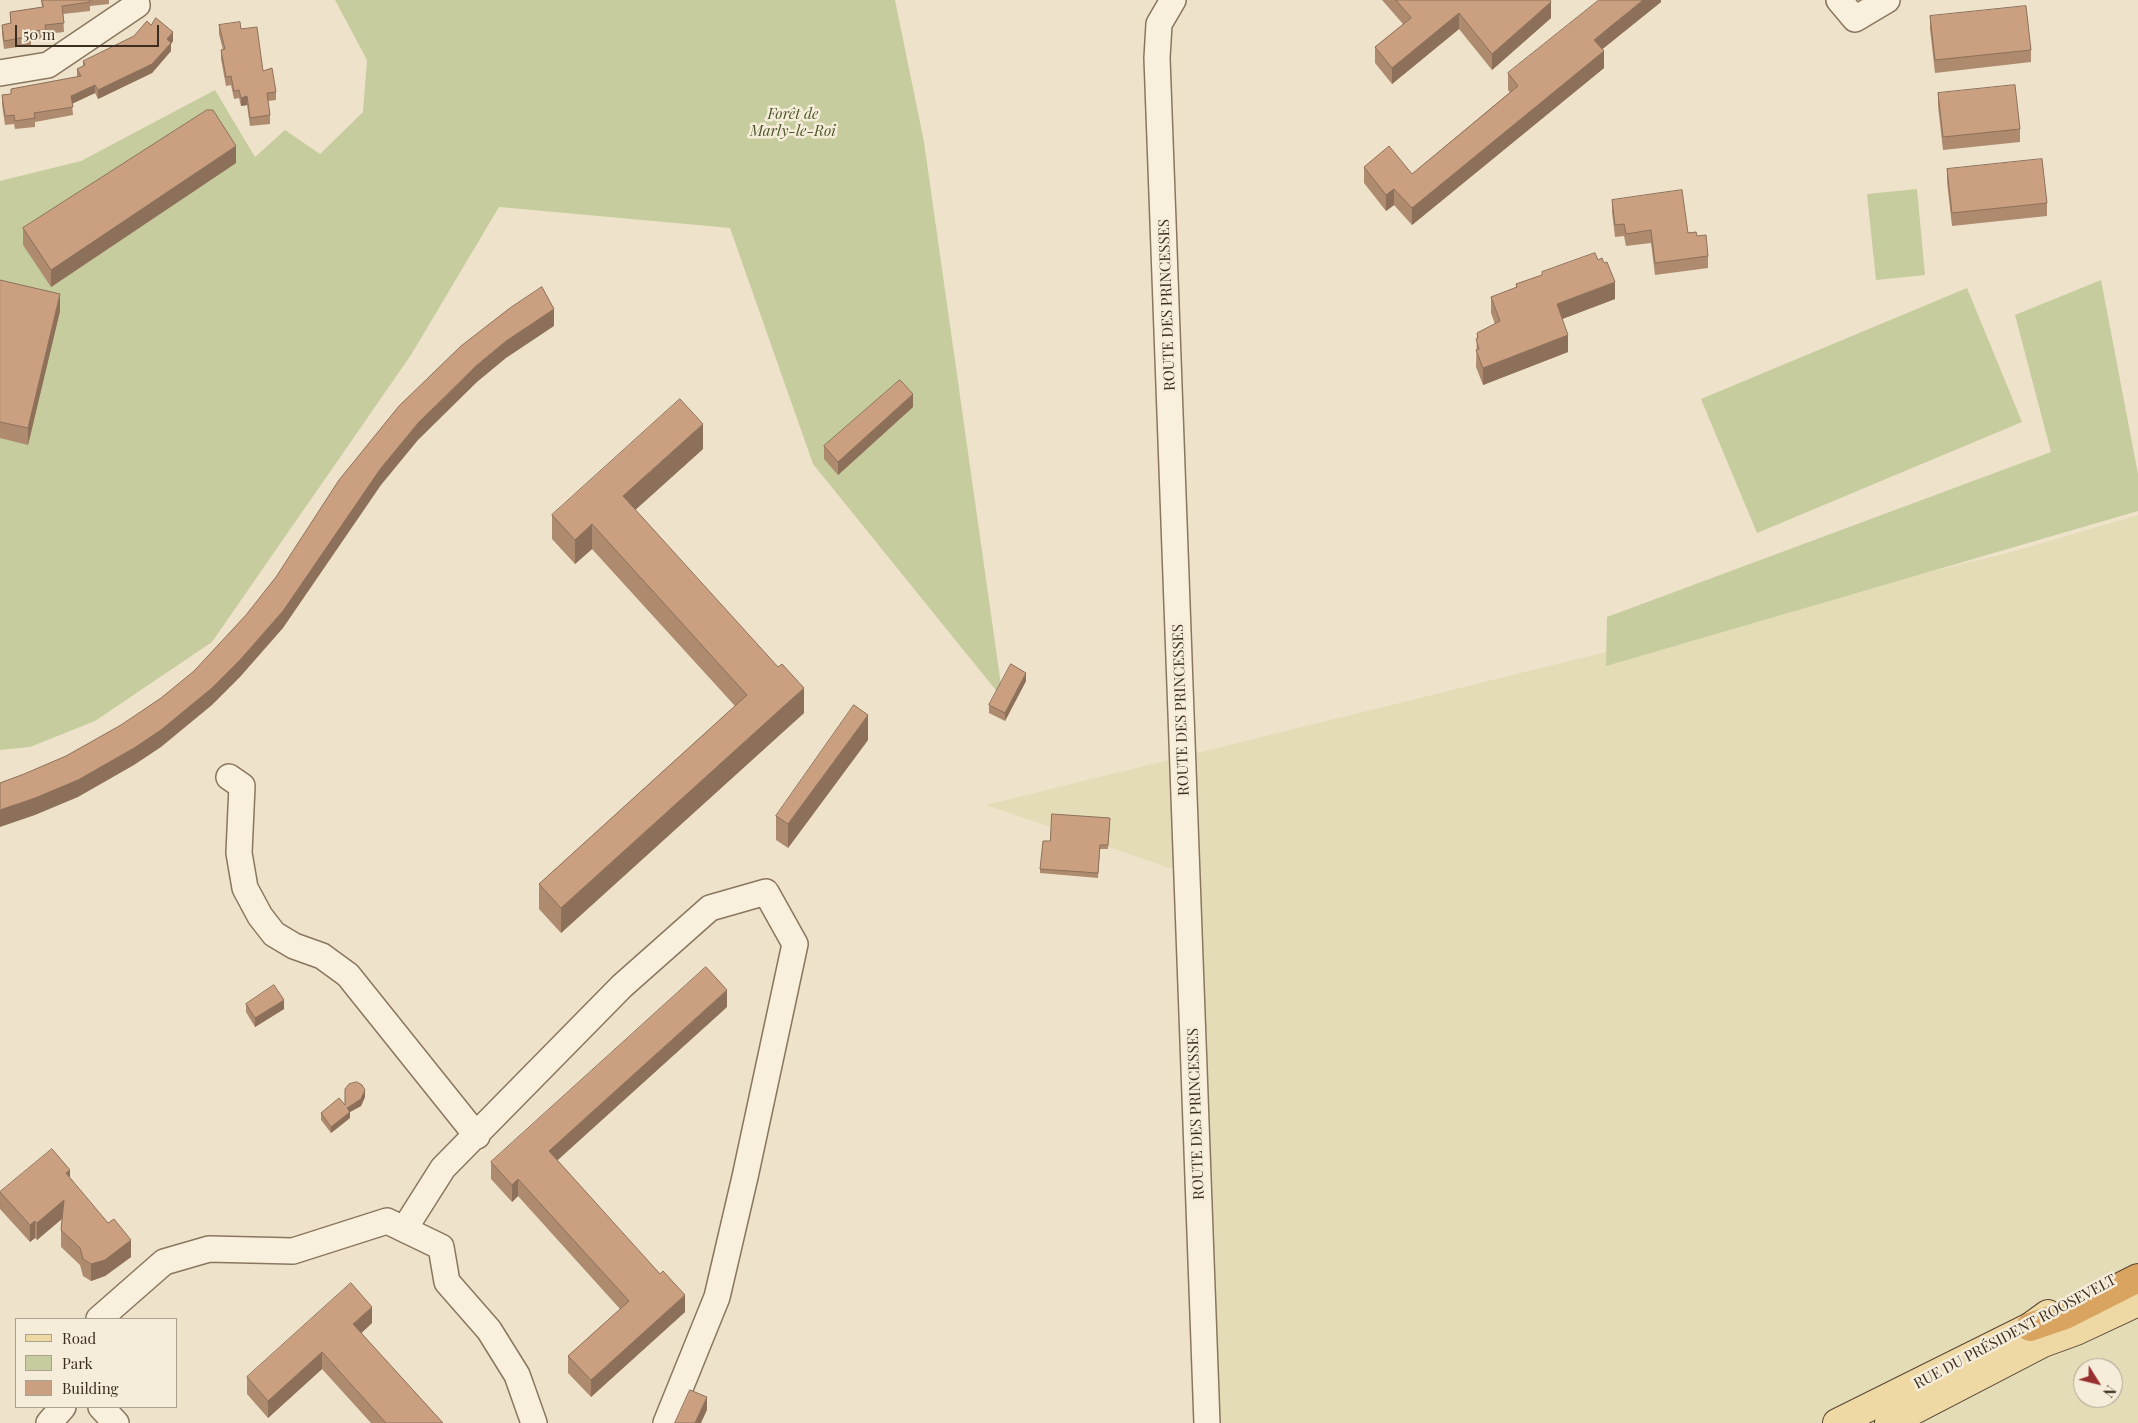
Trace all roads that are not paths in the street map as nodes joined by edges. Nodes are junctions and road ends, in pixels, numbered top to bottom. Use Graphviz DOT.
graph roads {
  1 [pos="136,0"];
  2 [pos="1173,0"];
  3 [pos="1839,0"];
  4 [pos="1887,0"];
  5 [pos="0,72"];
  6 [pos="229,777"];
  7 [pos="477,1136"];
  8 [pos="405,1228"];
  9 [pos="2138,1266"];
  10 [pos="2138,1278"];
  11 [pos="2138,1289"];
  12 [pos="2138,1302"];
  13 [pos="100,1318"];
  14 [pos="2036,1335"];
  15 [pos="62,1408"];
  16 [pos="76,1408"];
  17 [pos="102,1408"];
  18 [pos="49,1423"];
  19 [pos="67,1423"];
  20 [pos="116,1423"];
  21 [pos="534,1423"];
  22 [pos="666,1423"];
  23 [pos="1207,1423"];
  24 [pos="1837,1423"];
  25 [pos="1888,1423"];
  1 -- 5 [label="street"];
  2 -- 23 [label="street, ROUTE DES PRINCESSES"];
  3 -- 4 [label="street"];
  6 -- 7 [label="street"];
  7 -- 8 [label="street"];
  7 -- 22 [label="street"];
  8 -- 13 [label="street"];
  8 -- 21 [label="street"];
  9 -- 14 [label="main road, RUE DU PRÉSIDENT ROOSEVELT"];
  10 -- 14 [label="highway"];
  11 -- 14 [label="highway"];
  12 -- 14 [label="main road, RUE DU PRÉSIDENT ROOSEVELT"];
  14 -- 24 [label="main road, RUE DU PRÉSIDENT ROOSEVELT"];
  14 -- 25 [label="main road, RUE DU PRÉSIDENT ROOSEVELT"];
  15 -- 18 [label="street"];
  16 -- 19 [label="street"];
  17 -- 20 [label="street"];
}
